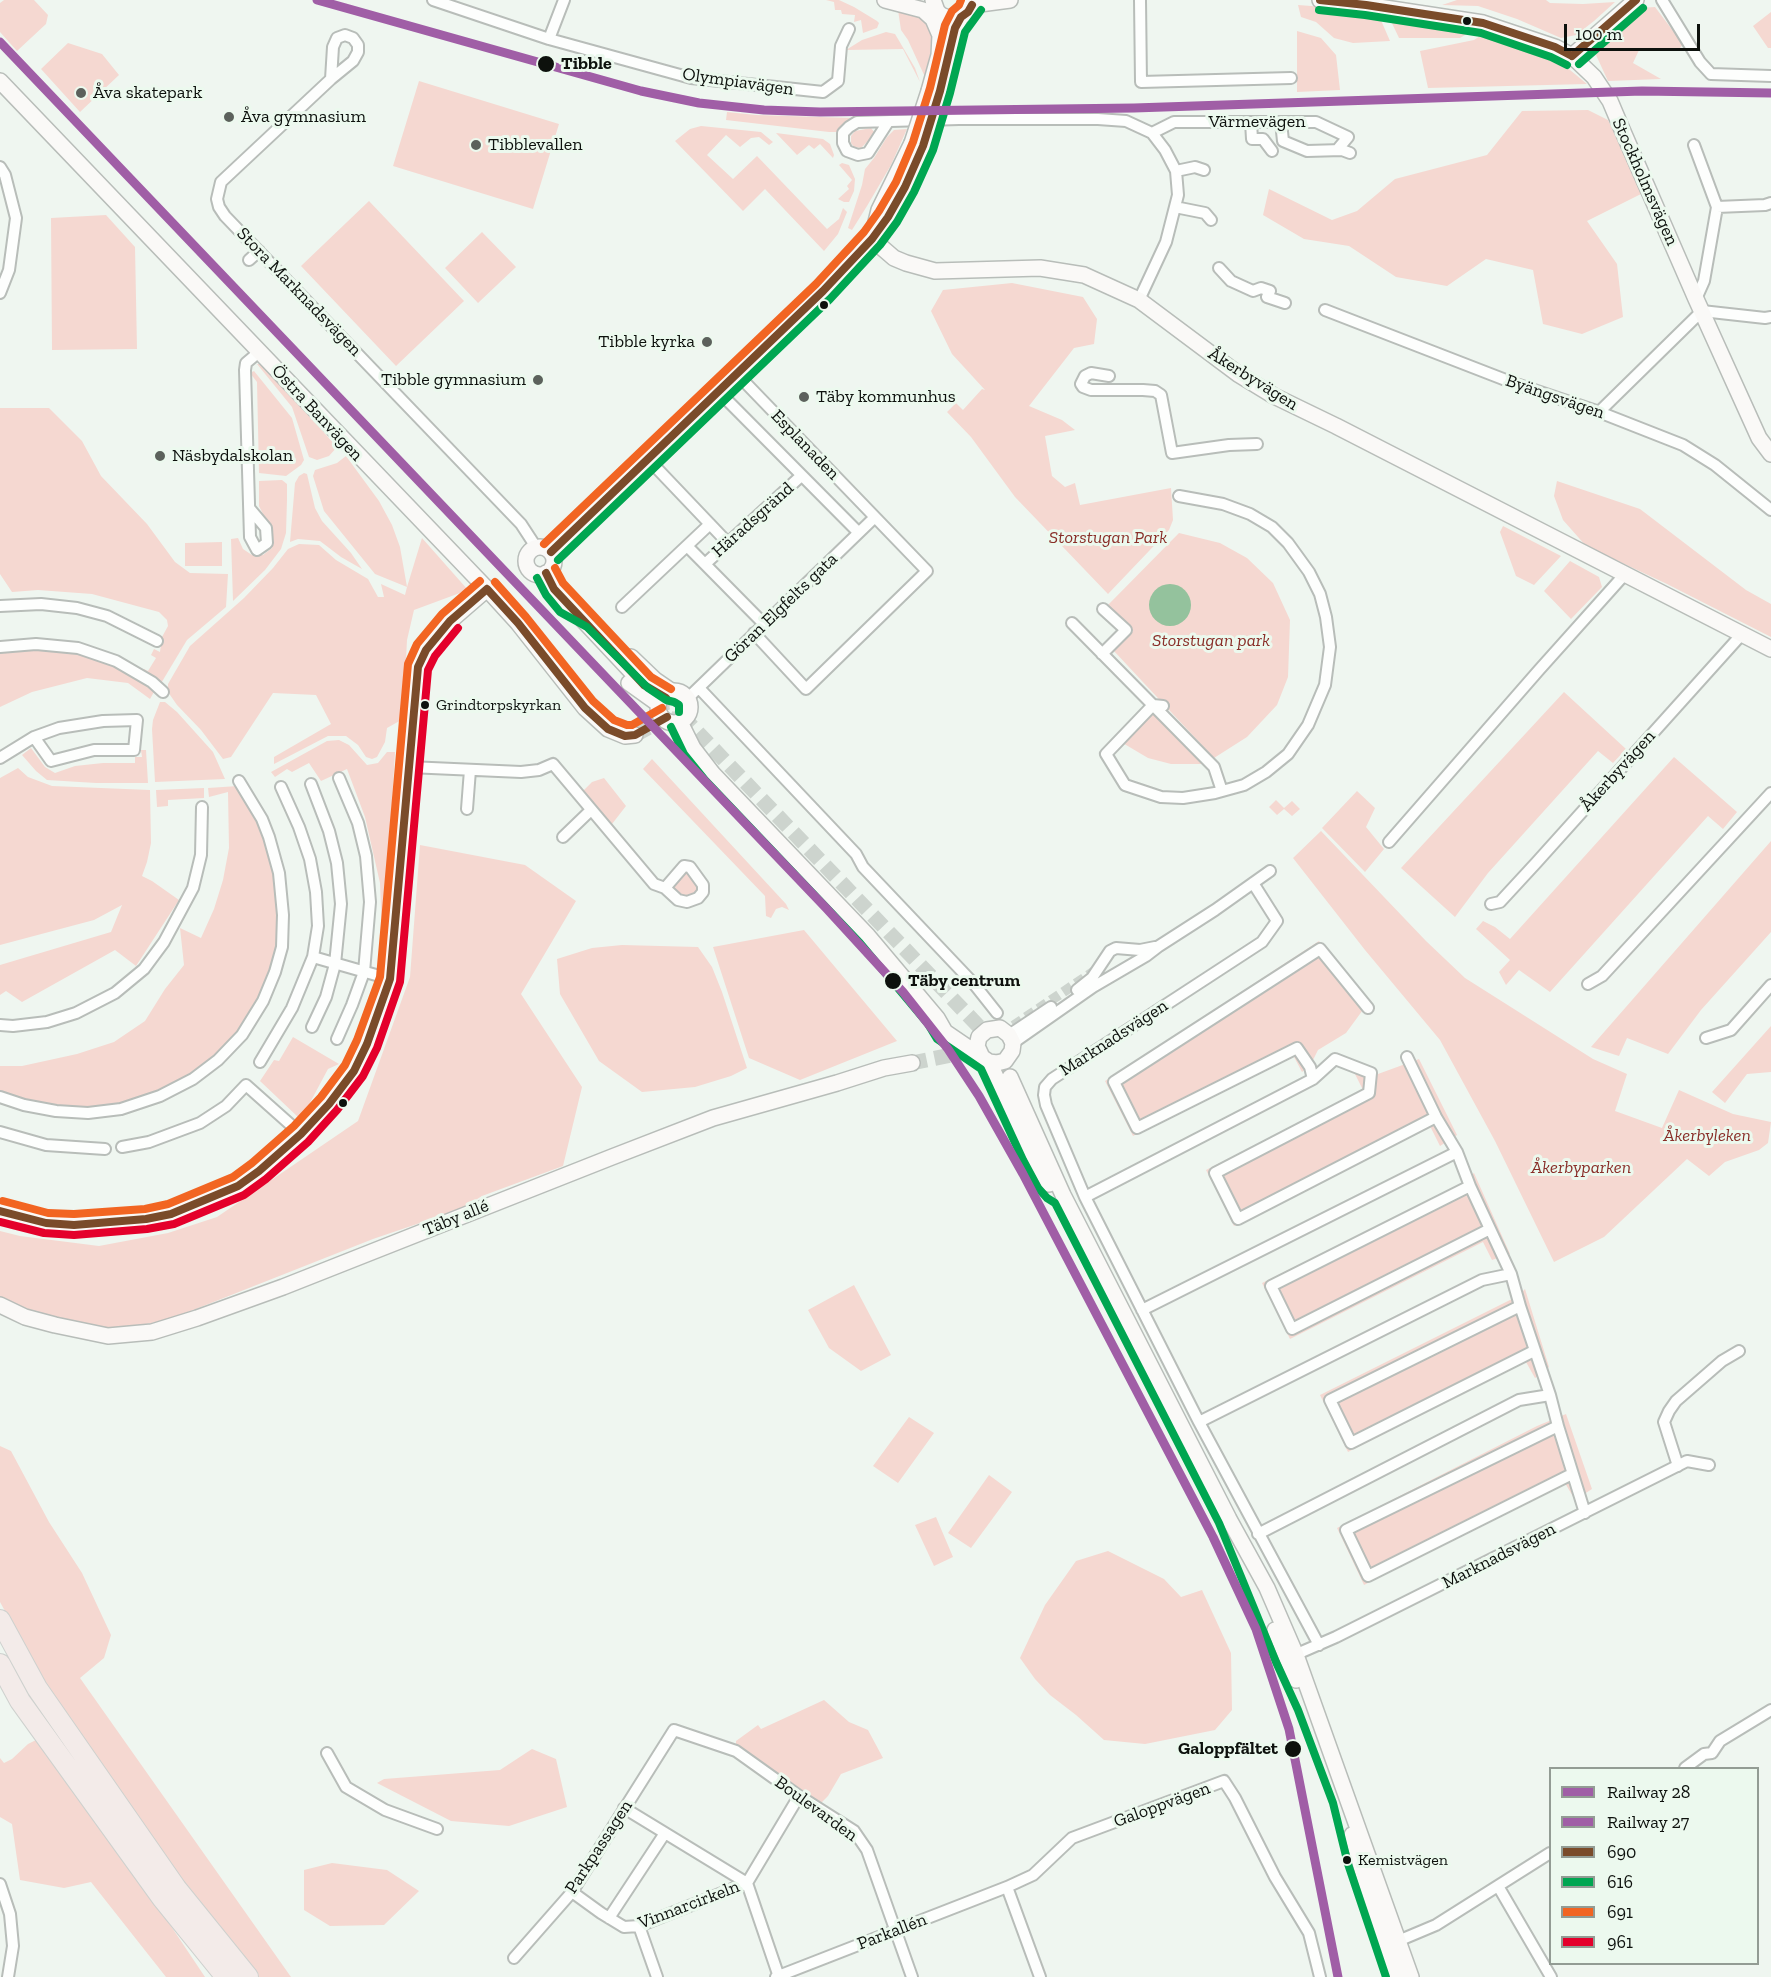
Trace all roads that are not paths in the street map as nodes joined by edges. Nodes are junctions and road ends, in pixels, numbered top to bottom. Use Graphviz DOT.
graph roads {
  1 [pos="433,0"];
  2 [pos="564,0"];
  3 [pos="885,0"];
  4 [pos="915,0"];
  5 [pos="1010,0"];
  6 [pos="1140,0"];
  7 [pos="1320,0"];
  8 [pos="1345,1"];
  9 [pos="1631,1"];
  10 [pos="1665,1"];
  11 [pos="936,7"];
  12 [pos="968,7"];
  13 [pos="849,29"];
  14 [pos="940,35"];
  15 [pos="549,39"];
  16 [pos="1572,56"];
  17 [pos="1771,76"];
  18 [pos="1291,78"];
  19 [pos="331,79"];
  20 [pos="0,81"];
  21 [pos="935,91"];
  22 [pos="888,122"];
  23 [pos="1251,122"];
  24 [pos="1281,122"];
  25 [pos="1152,133"];
  26 [pos="1283,138"];
  27 [pos="1263,139"];
  28 [pos="1694,145"];
  29 [pos="1337,150"];
  30 [pos="1272,151"];
  31 [pos="1350,153"];
  32 [pos="0,167"];
  33 [pos="1204,170"];
  34 [pos="1176,171"];
  35 [pos="5,198"];
  36 [pos="1771,202"];
  37 [pos="1175,207"];
  38 [pos="1717,207"];
  39 [pos="1211,220"];
  40 [pos="872,239"];
  41 [pos="259,251"];
  42 [pos="5,260"];
  43 [pos="249,260"];
  44 [pos="1219,268"];
  45 [pos="0,292"];
  46 [pos="1139,300"];
  47 [pos="1285,303"];
  48 [pos="1699,305"];
  49 [pos="1325,310"];
  50 [pos="1771,316"];
  51 [pos="259,352"];
  52 [pos="736,373"];
  53 [pos="1109,376"];
  54 [pos="718,391"];
  55 [pos="1599,412"];
  56 [pos="1257,444"];
  57 [pos="1771,454"];
  58 [pos="647,458"];
  59 [pos="801,476"];
  60 [pos="1179,496"];
  61 [pos="250,509"];
  62 [pos="1771,510"];
  63 [pos="874,518"];
  64 [pos="710,524"];
  65 [pos="858,532"];
  66 [pos="727,542"];
  67 [pos="687,546"];
  68 [pos="536,547"];
  69 [pos="551,552"];
  70 [pos="705,564"];
  71 [pos="546,573"];
  72 [pos="1625,574"];
  73 [pos="487,589"];
  74 [pos="567,604"];
  75 [pos="0,606"];
  76 [pos="622,607"];
  77 [pos="1103,609"];
  78 [pos="1072,623"];
  79 [pos="764,624"];
  80 [pos="754,633"];
  81 [pos="1742,634"];
  82 [pos="157,641"];
  83 [pos="0,647"];
  84 [pos="1771,649"];
  85 [pos="1102,654"];
  86 [pos="644,685"];
  87 [pos="671,691"];
  88 [pos="164,692"];
  89 [pos="693,693"];
  90 [pos="657,703"];
  91 [pos="1158,705"];
  92 [pos="680,722"];
  93 [pos="635,735"];
  94 [pos="34,737"];
  95 [pos="0,758"];
  96 [pos="409,767"];
  97 [pos="470,770"];
  98 [pos="339,778"];
  99 [pos="239,781"];
  100 [pos="311,784"];
  101 [pos="281,787"];
  102 [pos="1222,791"];
  103 [pos="1771,793"];
  104 [pos="202,807"];
  105 [pos="466,809"];
  106 [pos="591,810"];
  107 [pos="563,837"];
  108 [pos="1389,843"];
  109 [pos="1270,871"];
  110 [pos="1253,883"];
  111 [pos="665,888"];
  112 [pos="1491,904"];
  113 [pos="1159,946"];
  114 [pos="1123,950"];
  115 [pos="313,957"];
  116 [pos="335,964"];
  117 [pos="1122,971"];
  118 [pos="364,972"];
  119 [pos="390,979"];
  120 [pos="1588,984"];
  121 [pos="1771,985"];
  122 [pos="1368,1008"];
  123 [pos="997,1013"];
  124 [pos="937,1018"];
  125 [pos="0,1025"];
  126 [pos="312,1027"];
  127 [pos="979,1037"];
  128 [pos="1706,1038"];
  129 [pos="337,1039"];
  130 [pos="1010,1045"];
  131 [pos="1407,1057"];
  132 [pos="985,1060"];
  133 [pos="260,1062"];
  134 [pos="912,1063"];
  135 [pos="1010,1077"];
  136 [pos="1313,1078"];
  137 [pos="0,1097"];
  138 [pos="1436,1117"];
  139 [pos="0,1132"];
  140 [pos="301,1134"];
  141 [pos="122,1147"];
  142 [pos="105,1149"];
  143 [pos="1458,1152"];
  144 [pos="1470,1186"];
  145 [pos="1063,1195"];
  146 [pos="1085,1197"];
  147 [pos="0,1211"];
  148 [pos="1490,1229"];
  149 [pos="1511,1274"];
  150 [pos="0,1305"];
  151 [pos="1520,1306"];
  152 [pos="1142,1310"];
  153 [pos="1534,1351"];
  154 [pos="1739,1351"];
  155 [pos="1550,1395"];
  156 [pos="1199,1422"];
  157 [pos="1558,1426"];
  158 [pos="1709,1465"];
  159 [pos="1678,1466"];
  160 [pos="1572,1474"];
  161 [pos="1585,1513"];
  162 [pos="1258,1534"];
  163 [pos="0,1620"];
  164 [pos="1319,1645"];
  165 [pos="1291,1657"];
  166 [pos="0,1664"];
  167 [pos="1771,1710"];
  168 [pos="674,1730"];
  169 [pos="327,1754"];
  170 [pos="1686,1767"];
  171 [pos="799,1796"];
  172 [pos="624,1808"];
  173 [pos="437,1829"];
  174 [pos="665,1833"];
  175 [pos="1549,1854"];
  176 [pos="747,1883"];
  177 [pos="0,1884"];
  178 [pos="1498,1886"];
  179 [pos="1007,1887"];
  180 [pos="572,1892"];
  181 [pos="609,1918"];
  182 [pos="639,1926"];
  183 [pos="895,1930"];
  184 [pos="1392,1945"];
  185 [pos="514,1958"];
  186 [pos="8,1977"];
  187 [pos="226,1977"];
  188 [pos="248,1977"];
  189 [pos="657,1977"];
  190 [pos="778,1977"];
  191 [pos="912,1977"];
  192 [pos="1040,1977"];
  193 [pos="1320,1977"];
  194 [pos="1397,1977"];
  195 [pos="1411,1977"];
  196 [pos="1551,1977"];
  1 -- 15 [label="street, Olympiavägen"];
  2 -- 15 [label="street"];
  3 -- 14 [label="street"];
  4 -- 11 [label="street"];
  5 -- 12 [label="street"];
  6 -- 18 [label="street"];
  7 -- 8 [label="street, Stockholmsvägen"];
  8 -- 16 [label="street, Stockholmsvägen"];
  9 -- 16 [label="street"];
  10 -- 17 [label="street"];
  11 -- 12 [label="street"];
  11 -- 14 [label="street"];
  12 -- 21 [label="street"];
  13 -- 15 [label="street, Olympiavägen"];
  14 -- 21 [label="street"];
  16 -- 48 [label="street, Stockholmsvägen"];
  19 -- 41 [label="street, Stora Marknadsvägen"];
  20 -- 51 [label="street, Östra Banvägen"];
  21 -- 40 [label="street, bridge"];
  22 -- 25 [label="street"];
  23 -- 24 [label="street, Värmevägen"];
  23 -- 25 [label="street, Värmevägen"];
  23 -- 27 [label="street"];
  24 -- 26 [label="street"];
  24 -- 29 [label="street, Värmevägen"];
  25 -- 34 [label="street"];
  26 -- 27 [label="street"];
  26 -- 29 [label="street"];
  27 -- 30 [label="street"];
  28 -- 38 [label="street"];
  29 -- 31 [label="street"];
  32 -- 35 [label="street"];
  33 -- 34 [label="street"];
  34 -- 37 [label="street"];
  35 -- 42 [label="street"];
  36 -- 38 [label="street"];
  37 -- 39 [label="street"];
  37 -- 46 [label="street"];
  38 -- 48 [label="street"];
  40 -- 46 [label="street, Åkerbyvägen"];
  40 -- 52 [label="street"];
  41 -- 43 [label="street"];
  41 -- 68 [label="street, Stora Marknadsvägen"];
  42 -- 45 [label="street"];
  44 -- 47 [label="street"];
  46 -- 72 [label="street, Åkerbyvägen"];
  48 -- 50 [label="street"];
  48 -- 55 [label="street"];
  48 -- 57 [label="street, Stockholmsvägen"];
  49 -- 55 [label="street, Byängsvägen"];
  51 -- 61 [label="street"];
  51 -- 73 [label="street, Östra Banvägen"];
  52 -- 54 [label="street"];
  52 -- 63 [label="street, Esplanaden"];
  53 -- 56 [label="street"];
  54 -- 58 [label="street"];
  54 -- 59 [label="street, Esplanaden"];
  55 -- 62 [label="street, Byängsvägen"];
  58 -- 64 [label="street"];
  58 -- 69 [label="street"];
  59 -- 65 [label="street, Esplanaden"];
  59 -- 66 [label="street, Häradsgränd"];
  60 -- 102 [label="street"];
  63 -- 65 [label="street, Göran Elgfelts gata"];
  63 -- 80 [label="street, Esplanaden"];
  64 -- 66 [label="street"];
  64 -- 67 [label="street, Häradsgränd"];
  65 -- 79 [label="street, Göran Elgfelts gata"];
  66 -- 70 [label="street, Häradsgränd"];
  67 -- 70 [label="street"];
  67 -- 76 [label="street, Häradsgränd"];
  68 -- 69 [label="street"];
  68 -- 71 [label="street"];
  69 -- 71 [label="street"];
  70 -- 79 [label="street"];
  71 -- 74 [label="street"];
  72 -- 81 [label="street, Åkerbyvägen"];
  72 -- 108 [label="street"];
  73 -- 93 [label="street, Östra Banvägen"];
  73 -- 96 [label="street"];
  74 -- 86 [label="street"];
  74 -- 87 [label="street"];
  74 -- 90 [label="street"];
  75 -- 82 [label="street"];
  77 -- 85 [label="street"];
  78 -- 85 [label="street"];
  79 -- 80 [label="street, Göran Elgfelts gata"];
  80 -- 89 [label="street, Göran Elgfelts gata"];
  81 -- 84 [label="street, Åkerbyvägen"];
  81 -- 112 [label="street, Åkerbyvägen"];
  83 -- 88 [label="street"];
  85 -- 91 [label="street"];
  87 -- 89 [label="street"];
  87 -- 90 [label="street"];
  89 -- 92 [label="street"];
  89 -- 123 [label="street"];
  90 -- 92 [label="street"];
  91 -- 102 [label="street"];
  91 -- 102 [label="street"];
  92 -- 124 [label="street"];
  94 -- 94 [label="street"];
  94 -- 95 [label="street"];
  96 -- 97 [label="street"];
  96 -- 119 [label="street"];
  97 -- 105 [label="street"];
  97 -- 106 [label="street"];
  98 -- 118 [label="street"];
  99 -- 137 [label="street"];
  100 -- 116 [label="street"];
  101 -- 115 [label="street"];
  103 -- 120 [label="street"];
  104 -- 125 [label="street"];
  106 -- 107 [label="street"];
  106 -- 111 [label="street"];
  109 -- 110 [label="street"];
  110 -- 113 [label="street"];
  110 -- 146 [label="street, Marknadsvägen"];
  113 -- 114 [label="street"];
  113 -- 117 [label="street"];
  114 -- 117 [label="street"];
  114 -- 130 [label="street"];
  115 -- 116 [label="street"];
  115 -- 133 [label="street"];
  116 -- 118 [label="street"];
  116 -- 126 [label="street"];
  117 -- 130 [label="street"];
  118 -- 119 [label="street"];
  118 -- 129 [label="street"];
  119 -- 140 [label="street"];
  121 -- 128 [label="street"];
  122 -- 136 [label="street"];
  124 -- 127 [label="street"];
  124 -- 132 [label="street"];
  127 -- 130 [label="street"];
  127 -- 132 [label="street"];
  130 -- 132 [label="street"];
  130 -- 145 [label="street"];
  131 -- 138 [label="street"];
  132 -- 145 [label="street"];
  134 -- 150 [label="street, Täby allé"];
  135 -- 145 [label="street"];
  136 -- 138 [label="street"];
  136 -- 146 [label="street"];
  138 -- 143 [label="street"];
  139 -- 142 [label="street"];
  140 -- 141 [label="street"];
  140 -- 147 [label="street"];
  143 -- 144 [label="street"];
  143 -- 152 [label="street"];
  144 -- 148 [label="street"];
  144 -- 148 [label="street"];
  145 -- 165 [label="street"];
  146 -- 152 [label="street, Marknadsvägen"];
  148 -- 149 [label="street"];
  149 -- 151 [label="street"];
  149 -- 156 [label="street"];
  151 -- 153 [label="street"];
  151 -- 153 [label="street"];
  152 -- 156 [label="street, Marknadsvägen"];
  153 -- 155 [label="street"];
  154 -- 159 [label="street"];
  155 -- 157 [label="street"];
  155 -- 162 [label="street"];
  156 -- 162 [label="street, Marknadsvägen"];
  157 -- 160 [label="street"];
  157 -- 160 [label="street"];
  158 -- 159 [label="street, Marknadsvägen"];
  159 -- 161 [label="street, Marknadsvägen"];
  160 -- 161 [label="street"];
  161 -- 164 [label="street, Marknadsvägen"];
  162 -- 164 [label="street, Marknadsvägen"];
  163 -- 188 [label="highway"];
  164 -- 165 [label="street, Marknadsvägen"];
  165 -- 184 [label="street"];
  166 -- 187 [label="highway"];
  167 -- 170 [label="street"];
  168 -- 171 [label="street, Boulevarden"];
  168 -- 172 [label="street, Parkpassagen"];
  169 -- 173 [label="street"];
  171 -- 176 [label="street"];
  171 -- 183 [label="street, Boulevarden"];
  172 -- 174 [label="street, Vinnarcirkeln"];
  172 -- 180 [label="street, Parkpassagen"];
  174 -- 176 [label="street, Vinnarcirkeln"];
  174 -- 181 [label="street, Vinnarcirkeln"];
  175 -- 178 [label="street"];
  176 -- 182 [label="street, Vinnarcirkeln"];
  176 -- 190 [label="street"];
  177 -- 186 [label="street"];
  178 -- 184 [label="street"];
  178 -- 196 [label="street"];
  179 -- 183 [label="street, Parkallén"];
  179 -- 192 [label="street"];
  179 -- 193 [label="street, Galoppvägen"];
  180 -- 181 [label="street, Vinnarcirkeln"];
  180 -- 185 [label="street, Parkpassagen"];
  181 -- 182 [label="street, Vinnarcirkeln"];
  182 -- 189 [label="street"];
  183 -- 190 [label="street, Parkallén"];
  183 -- 191 [label="street, Boulevarden"];
  184 -- 194 [label="street"];
  184 -- 195 [label="street"];
}
